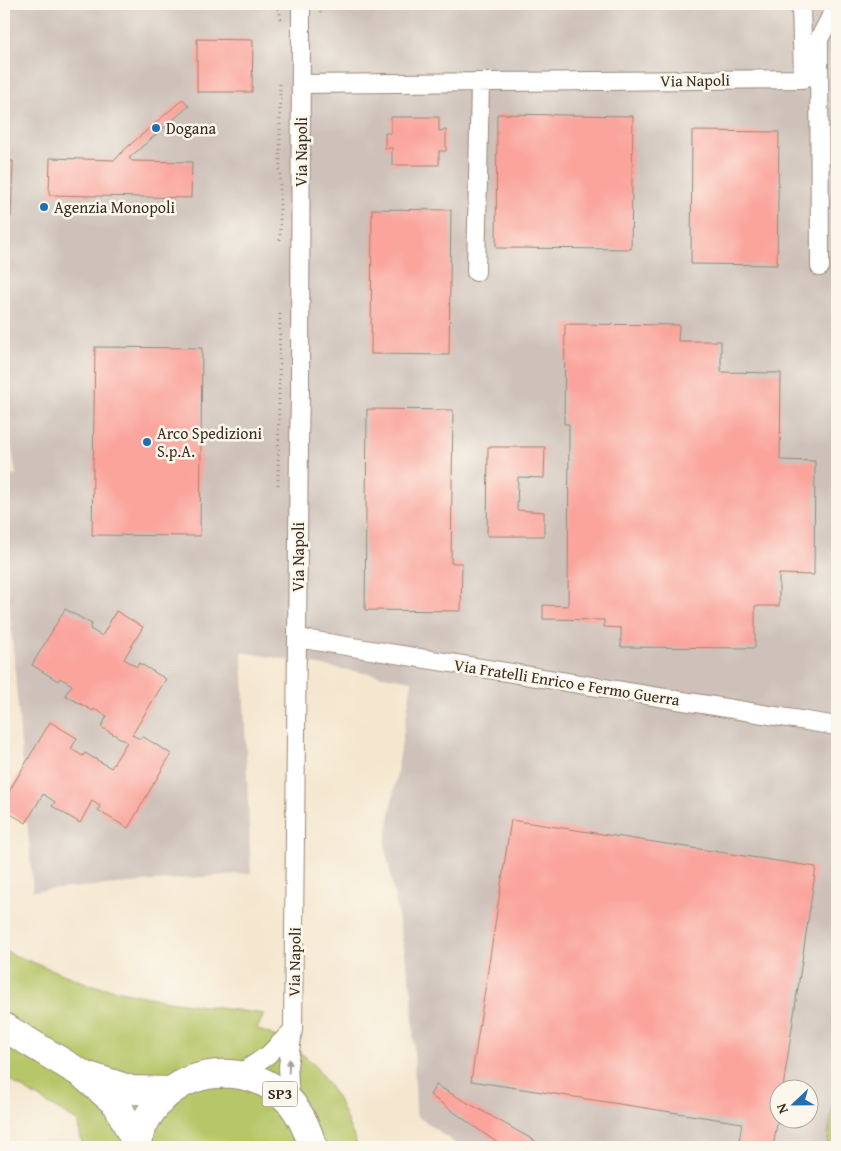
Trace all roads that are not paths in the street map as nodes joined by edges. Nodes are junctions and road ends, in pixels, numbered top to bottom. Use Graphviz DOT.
graph roads {
  1 [pos="301,4"];
  2 [pos="801,4"];
  3 [pos="837,5"];
  4 [pos="480,83"];
  5 [pos="301,84"];
  6 [pos="820,267"];
  7 [pos="476,272"];
  8 [pos="297,638"];
  9 [pos="837,726"];
  10 [pos="4,1027"];
  11 [pos="293,1030"];
  12 [pos="82,1074"];
  13 [pos="239,1074"];
  14 [pos="170,1091"];
  15 [pos="290,1102"];
  16 [pos="136,1146"];
  17 [pos="312,1147"];
  1 -- 5 [label="street, Via Napoli"];
  2 -- 4 [label="street, Via Napoli"];
  3 -- 6 [label="street"];
  4 -- 5 [label="street, Via Napoli"];
  4 -- 7 [label="street"];
  5 -- 8 [label="street, Via Napoli"];
  8 -- 9 [label="street, Via Fratelli Enrico e Fermo Guerra"];
  8 -- 11 [label="street, Via Napoli"];
  10 -- 12 [label="main road, SP3"];
  11 -- 13 [label="street"];
  15 -- 11 [label="street, Via Napoli, one-way"];
  12 -- 14 [label="main road, SP3"];
  12 -- 16 [label="main road, SP3"];
  13 -- 14 [label="main road, SP3"];
  13 -- 15 [label="main road, SP3"];
  14 -- 16 [label="main road, SP3"];
  15 -- 17 [label="main road, SP3"];
}
